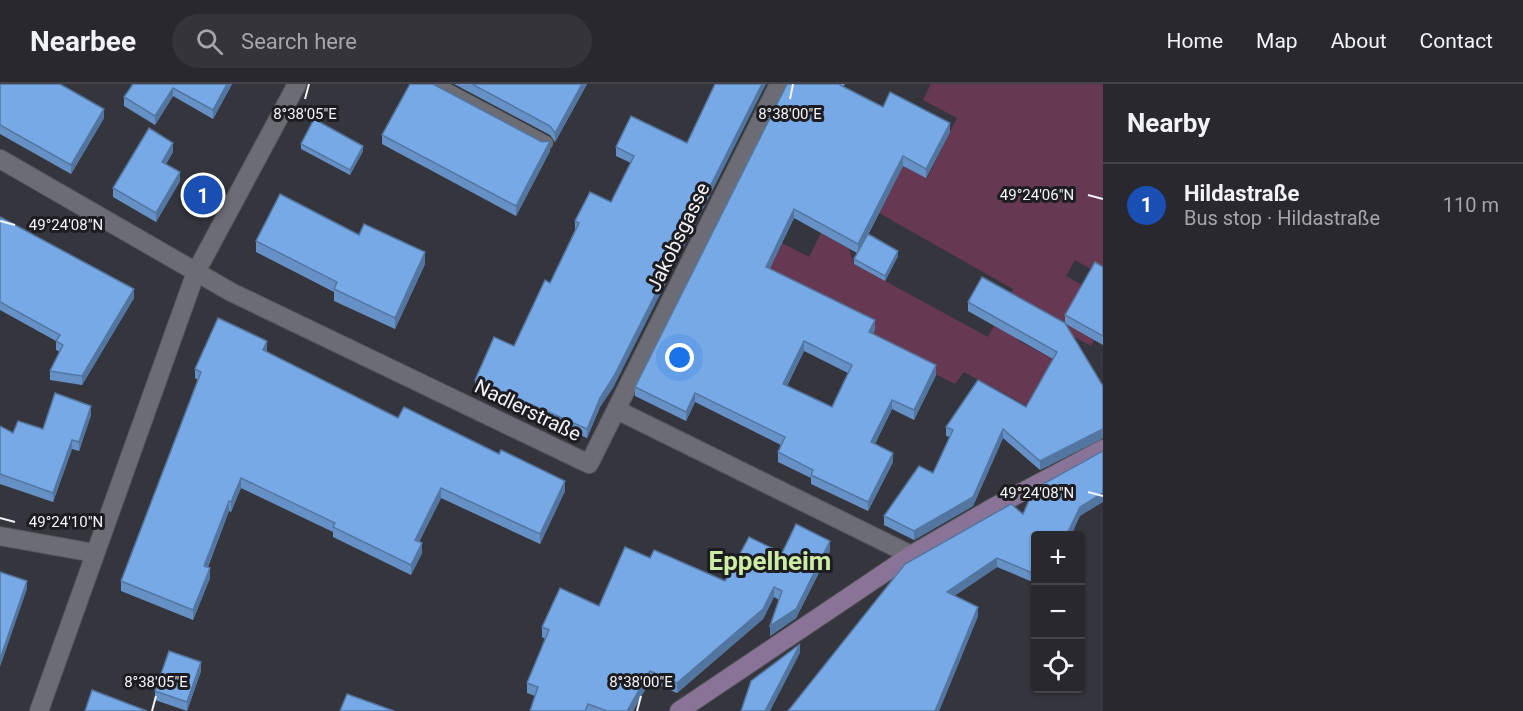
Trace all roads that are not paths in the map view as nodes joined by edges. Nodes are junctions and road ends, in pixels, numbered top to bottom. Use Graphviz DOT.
graph roads {
  1 [pos="297,84"];
  2 [pos="435,84"];
  3 [pos="779,84"];
  4 [pos="546,143"];
  5 [pos="0,159"];
  6 [pos="196,272"];
  7 [pos="616,410"];
  8 [pos="1103,449"];
  9 [pos="0,536"];
  10 [pos="94,554"];
  11 [pos="911,555"];
  12 [pos="39,711"];
  13 [pos="679,711"];
  1 -- 6 [label="street"];
  2 -- 4 [label="lane"];
  3 -- 7 [label="street, Jakobsgasse"];
  5 -- 6 [label="street, Nadlerstraße"];
  6 -- 7 [label="street, Nadlerstraße"];
  6 -- 10 [label="street"];
  7 -- 11 [label="street"];
  8 -- 11 [label="street"];
  9 -- 10 [label="street"];
  10 -- 12 [label="street"];
  11 -- 13 [label="street"];
}
